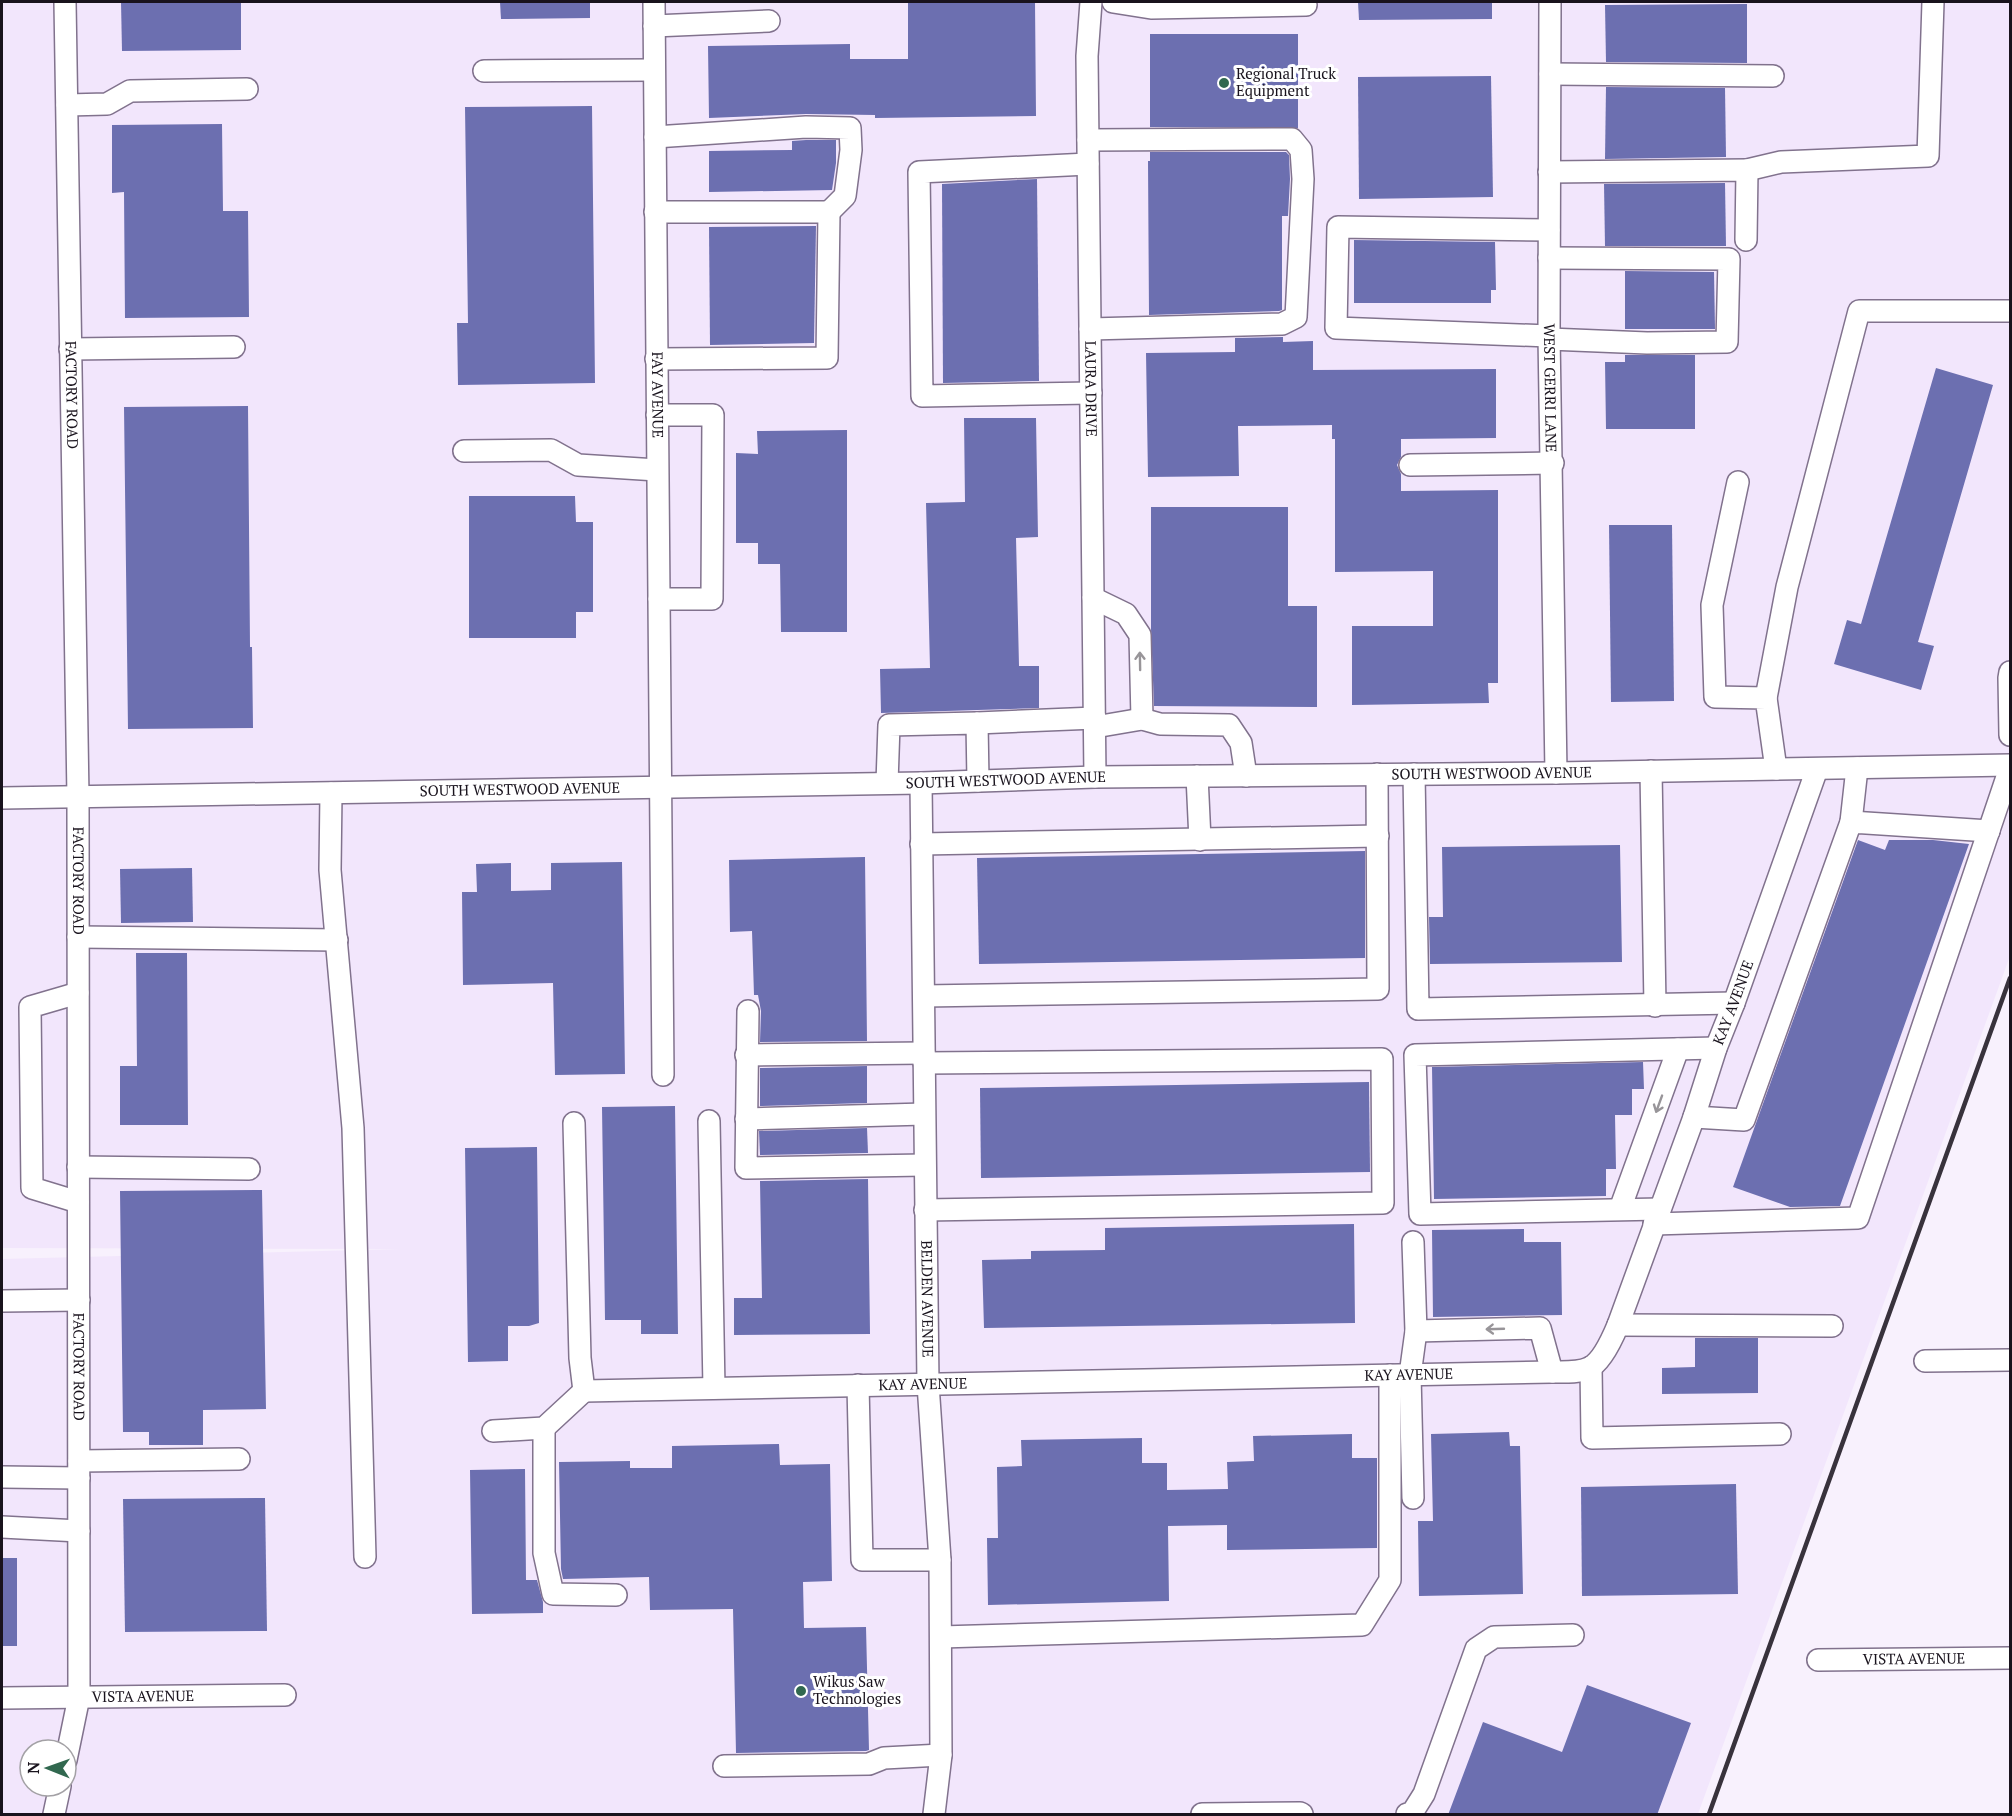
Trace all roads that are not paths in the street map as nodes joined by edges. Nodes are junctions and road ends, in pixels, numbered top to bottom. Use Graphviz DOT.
graph roads {
  1 [pos="65,2"];
  2 [pos="654,2"];
  3 [pos="1091,2"];
  4 [pos="1113,2"];
  5 [pos="1550,2"];
  6 [pos="1933,2"];
  7 [pos="1306,4"];
  8 [pos="769,21"];
  9 [pos="654,26"];
  10 [pos="484,70"];
  11 [pos="654,70"];
  12 [pos="1550,74"];
  13 [pos="1773,76"];
  14 [pos="247,89"];
  15 [pos="67,105"];
  16 [pos="655,137"];
  17 [pos="1088,140"];
  18 [pos="1088,164"];
  19 [pos="1747,170"];
  20 [pos="1550,172"];
  21 [pos="656,212"];
  22 [pos="828,212"];
  23 [pos="1550,230"];
  24 [pos="1746,240"];
  25 [pos="1549,258"];
  26 [pos="2010,311"];
  27 [pos="1090,329"];
  28 [pos="1549,338"];
  29 [pos="234,347"];
  30 [pos="70,349"];
  31 [pos="656,359"];
  32 [pos="1091,393"];
  33 [pos="657,415"];
  34 [pos="464,451"];
  35 [pos="1552,463"];
  36 [pos="1410,465"];
  37 [pos="657,470"];
  38 [pos="1738,482"];
  39 [pos="1093,598"];
  40 [pos="659,599"];
  41 [pos="2010,672"];
  42 [pos="1766,698"];
  43 [pos="1142,719"];
  44 [pos="977,723"];
  45 [pos="1095,723"];
  46 [pos="2010,735"];
  47 [pos="2010,767"];
  48 [pos="1857,768"];
  49 [pos="1776,769"];
  50 [pos="1817,769"];
  51 [pos="1652,771"];
  52 [pos="1556,773"];
  53 [pos="1377,774"];
  54 [pos="1414,774"];
  55 [pos="1197,776"];
  56 [pos="1246,776"];
  57 [pos="1095,777"];
  58 [pos="978,781"];
  59 [pos="887,783"];
  60 [pos="921,783"];
  61 [pos="661,787"];
  62 [pos="331,793"];
  63 [pos="78,797"];
  64 [pos="2,798"];
  65 [pos="1851,822"];
  66 [pos="1989,831"];
  67 [pos="1377,836"];
  68 [pos="1200,840"];
  69 [pos="921,844"];
  70 [pos="78,937"];
  71 [pos="337,940"];
  72 [pos="78,993"];
  73 [pos="924,996"];
  74 [pos="1734,1003"];
  75 [pos="1656,1006"];
  76 [pos="748,1011"];
  77 [pos="1716,1048"];
  78 [pos="1678,1049"];
  79 [pos="746,1055"];
  80 [pos="924,1058"];
  81 [pos="663,1076"];
  82 [pos="924,1114"];
  83 [pos="1694,1117"];
  84 [pos="746,1119"];
  85 [pos="709,1121"];
  86 [pos="574,1123"];
  87 [pos="924,1166"];
  88 [pos="78,1167"];
  89 [pos="249,1169"];
  90 [pos="78,1202"];
  91 [pos="1620,1209"];
  92 [pos="926,1210"];
  93 [pos="1657,1216"];
  94 [pos="1413,1242"];
  95 [pos="78,1300"];
  96 [pos="2,1301"];
  97 [pos="1618,1325"];
  98 [pos="1832,1326"];
  99 [pos="1416,1331"];
  100 [pos="2010,1360"];
  101 [pos="1925,1361"];
  102 [pos="1590,1367"];
  103 [pos="1552,1372"];
  104 [pos="1400,1375"];
  105 [pos="928,1384"];
  106 [pos="858,1385"];
  107 [pos="714,1388"];
  108 [pos="584,1391"];
  109 [pos="544,1428"];
  110 [pos="493,1431"];
  111 [pos="1780,1434"];
  112 [pos="239,1459"];
  113 [pos="79,1470"];
  114 [pos="2,1477"];
  115 [pos="1413,1498"];
  116 [pos="2,1527"];
  117 [pos="79,1531"];
  118 [pos="365,1557"];
  119 [pos="940,1560"];
  120 [pos="616,1595"];
  121 [pos="1573,1635"];
  122 [pos="941,1637"];
  123 [pos="2010,1658"];
  124 [pos="1818,1660"];
  125 [pos="285,1695"];
  126 [pos="79,1697"];
  127 [pos="2,1698"];
  128 [pos="71,1738"];
  129 [pos="941,1755"];
  130 [pos="724,1766"];
  131 [pos="58,1798"];
  132 [pos="54,1815"];
  133 [pos="934,1815"];
  134 [pos="1202,1815"];
  135 [pos="1302,1815"];
  136 [pos="1407,1815"];
  1 -- 15 [label="street, FACTORY ROAD"];
  2 -- 9 [label="street, FAY AVENUE"];
  3 -- 17 [label="street, LAURA DRIVE"];
  4 -- 7 [label="street"];
  5 -- 12 [label="street, WEST GERRI LANE"];
  6 -- 19 [label="street"];
  8 -- 9 [label="street"];
  9 -- 11 [label="street, FAY AVENUE"];
  10 -- 11 [label="street"];
  11 -- 16 [label="street, FAY AVENUE"];
  12 -- 13 [label="street"];
  12 -- 20 [label="street, WEST GERRI LANE"];
  14 -- 15 [label="street"];
  15 -- 30 [label="street, FACTORY ROAD"];
  16 -- 21 [label="street, FAY AVENUE"];
  16 -- 22 [label="street"];
  17 -- 18 [label="street, LAURA DRIVE"];
  17 -- 27 [label="street"];
  18 -- 27 [label="street, LAURA DRIVE"];
  18 -- 32 [label="street"];
  19 -- 20 [label="street"];
  19 -- 24 [label="street"];
  20 -- 23 [label="street, WEST GERRI LANE"];
  21 -- 22 [label="street"];
  21 -- 31 [label="street, FAY AVENUE"];
  22 -- 31 [label="street"];
  23 -- 25 [label="street, WEST GERRI LANE"];
  23 -- 28 [label="street"];
  25 -- 28 [label="street, WEST GERRI LANE"];
  25 -- 28 [label="street"];
  26 -- 42 [label="street"];
  27 -- 32 [label="street, LAURA DRIVE"];
  28 -- 35 [label="street, WEST GERRI LANE"];
  29 -- 30 [label="street"];
  30 -- 63 [label="street, FACTORY ROAD"];
  31 -- 33 [label="street, FAY AVENUE"];
  32 -- 39 [label="street, LAURA DRIVE"];
  33 -- 37 [label="street, FAY AVENUE"];
  33 -- 40 [label="street"];
  34 -- 37 [label="street"];
  35 -- 36 [label="street"];
  35 -- 52 [label="street, WEST GERRI LANE"];
  37 -- 40 [label="street, FAY AVENUE"];
  38 -- 42 [label="street"];
  43 -- 39 [label="street, one-way"];
  39 -- 45 [label="street, LAURA DRIVE"];
  40 -- 61 [label="street, FAY AVENUE"];
  41 -- 46 [label="street"];
  42 -- 49 [label="street"];
  43 -- 45 [label="street"];
  43 -- 56 [label="street"];
  44 -- 45 [label="street"];
  44 -- 58 [label="street"];
  44 -- 59 [label="street"];
  45 -- 57 [label="street, LAURA DRIVE"];
  47 -- 48 [label="street, SOUTH WESTWOOD AVENUE"];
  47 -- 66 [label="street"];
  48 -- 50 [label="street, SOUTH WESTWOOD AVENUE"];
  48 -- 65 [label="street"];
  49 -- 50 [label="street, SOUTH WESTWOOD AVENUE"];
  49 -- 51 [label="street, SOUTH WESTWOOD AVENUE"];
  50 -- 74 [label="street, KAY AVENUE"];
  51 -- 52 [label="street, SOUTH WESTWOOD AVENUE"];
  51 -- 75 [label="street"];
  52 -- 54 [label="street, SOUTH WESTWOOD AVENUE"];
  53 -- 54 [label="street, SOUTH WESTWOOD AVENUE"];
  53 -- 56 [label="street, SOUTH WESTWOOD AVENUE"];
  53 -- 67 [label="street"];
  54 -- 75 [label="street"];
  55 -- 56 [label="street, SOUTH WESTWOOD AVENUE"];
  55 -- 57 [label="street, SOUTH WESTWOOD AVENUE"];
  55 -- 68 [label="street"];
  57 -- 58 [label="street, SOUTH WESTWOOD AVENUE"];
  58 -- 60 [label="street, SOUTH WESTWOOD AVENUE"];
  59 -- 60 [label="street, SOUTH WESTWOOD AVENUE"];
  59 -- 61 [label="street, SOUTH WESTWOOD AVENUE"];
  60 -- 69 [label="street, BELDEN AVENUE"];
  61 -- 62 [label="street, SOUTH WESTWOOD AVENUE"];
  61 -- 81 [label="street, FAY AVENUE"];
  62 -- 63 [label="street, SOUTH WESTWOOD AVENUE"];
  62 -- 71 [label="street"];
  63 -- 64 [label="street, SOUTH WESTWOOD AVENUE"];
  63 -- 70 [label="street, FACTORY ROAD"];
  65 -- 66 [label="street"];
  65 -- 83 [label="street"];
  66 -- 93 [label="street"];
  67 -- 68 [label="street"];
  67 -- 73 [label="street"];
  68 -- 69 [label="street"];
  69 -- 73 [label="street, BELDEN AVENUE"];
  70 -- 71 [label="street"];
  70 -- 72 [label="street, FACTORY ROAD"];
  71 -- 118 [label="street"];
  72 -- 88 [label="street, FACTORY ROAD"];
  72 -- 90 [label="street"];
  73 -- 80 [label="street, BELDEN AVENUE"];
  74 -- 75 [label="street"];
  74 -- 77 [label="street, KAY AVENUE"];
  76 -- 79 [label="street"];
  77 -- 78 [label="street"];
  77 -- 83 [label="street, KAY AVENUE"];
  78 -- 91 [label="street, one-way"];
  78 -- 91 [label="street"];
  79 -- 80 [label="street"];
  79 -- 84 [label="street"];
  80 -- 82 [label="street, BELDEN AVENUE"];
  80 -- 92 [label="street"];
  82 -- 84 [label="street"];
  82 -- 87 [label="street, BELDEN AVENUE"];
  83 -- 93 [label="street, KAY AVENUE"];
  84 -- 87 [label="street"];
  85 -- 107 [label="street"];
  86 -- 108 [label="street"];
  87 -- 92 [label="street, BELDEN AVENUE"];
  88 -- 89 [label="street"];
  88 -- 90 [label="street, FACTORY ROAD"];
  90 -- 95 [label="street, FACTORY ROAD"];
  91 -- 93 [label="street"];
  92 -- 105 [label="street, BELDEN AVENUE"];
  93 -- 97 [label="street, KAY AVENUE"];
  94 -- 99 [label="street"];
  95 -- 96 [label="street"];
  95 -- 113 [label="street, FACTORY ROAD"];
  97 -- 98 [label="street"];
  97 -- 102 [label="street, KAY AVENUE"];
  103 -- 99 [label="street, one-way"];
  99 -- 104 [label="street"];
  100 -- 101 [label="street"];
  102 -- 103 [label="street, KAY AVENUE"];
  102 -- 111 [label="street"];
  103 -- 104 [label="street, KAY AVENUE"];
  104 -- 105 [label="street, KAY AVENUE"];
  104 -- 115 [label="street"];
  104 -- 122 [label="street"];
  105 -- 106 [label="street, KAY AVENUE"];
  105 -- 119 [label="street, BELDEN AVENUE"];
  106 -- 107 [label="street, KAY AVENUE"];
  106 -- 119 [label="street"];
  107 -- 108 [label="street, KAY AVENUE"];
  108 -- 109 [label="street"];
  109 -- 110 [label="street"];
  109 -- 120 [label="street"];
  112 -- 113 [label="street"];
  113 -- 114 [label="street"];
  113 -- 117 [label="street, FACTORY ROAD"];
  116 -- 117 [label="street"];
  117 -- 126 [label="street, FACTORY ROAD"];
  119 -- 122 [label="street, BELDEN AVENUE"];
  121 -- 136 [label="street"];
  122 -- 129 [label="street, BELDEN AVENUE"];
  123 -- 124 [label="street, VISTA AVENUE"];
  125 -- 126 [label="street, VISTA AVENUE"];
  126 -- 127 [label="street, VISTA AVENUE"];
  126 -- 128 [label="street, FACTORY ROAD"];
  129 -- 130 [label="street"];
  129 -- 133 [label="street, BELDEN AVENUE"];
  131 -- 132 [label="street"];
  134 -- 135 [label="street"];
}
